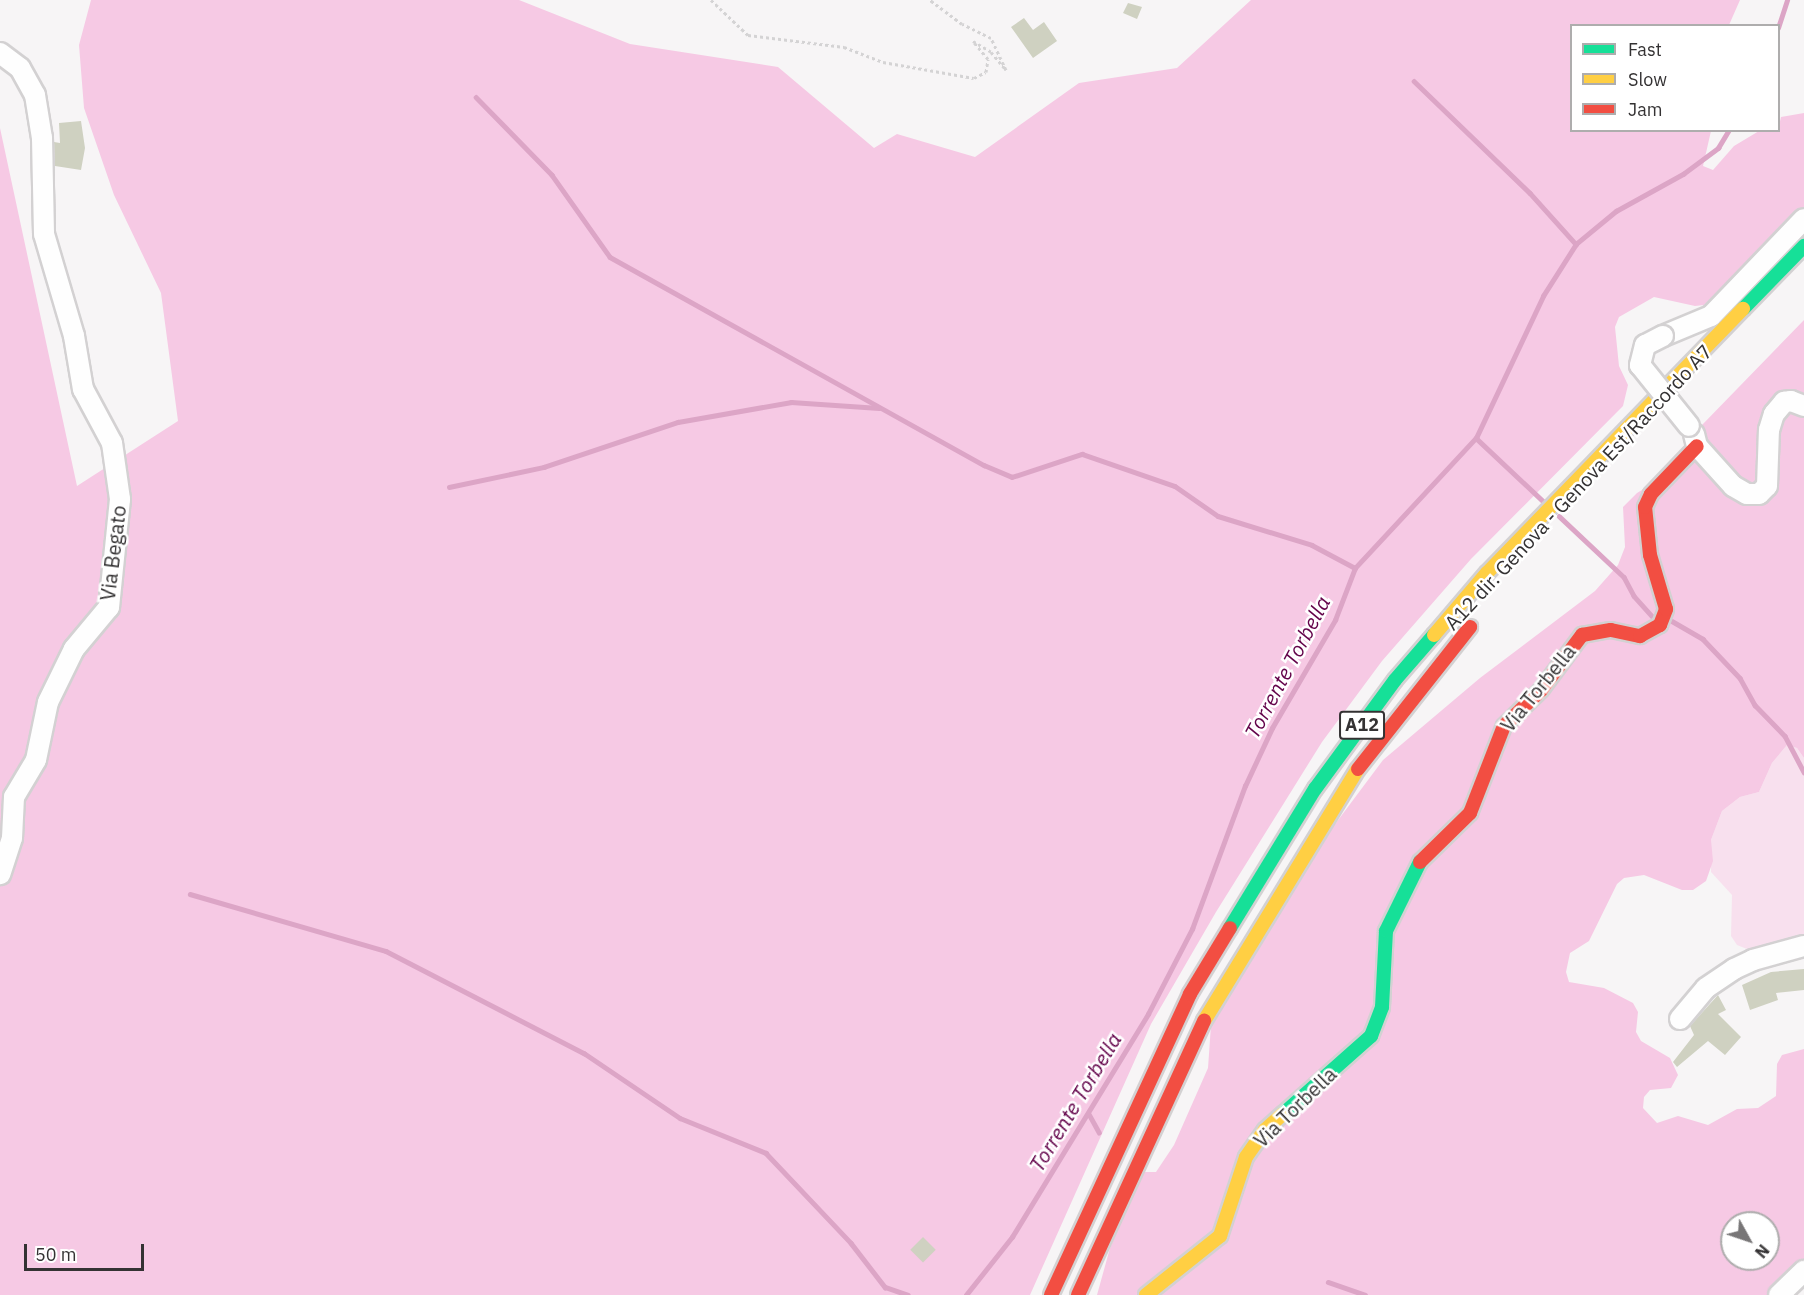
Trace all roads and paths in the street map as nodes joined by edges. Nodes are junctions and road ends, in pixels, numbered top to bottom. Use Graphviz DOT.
graph roads {
  1 [pos="711,0"];
  2 [pos="930,0"];
  3 [pos="0,53"];
  4 [pos="1804,219"];
  5 [pos="1804,246"];
  6 [pos="1688,397"];
  7 [pos="1804,406"];
  8 [pos="1663,423"];
  9 [pos="1697,446"];
  10 [pos="1476,620"];
  11 [pos="0,874"];
  12 [pos="1804,946"];
  13 [pos="1680,1019"];
  14 [pos="1804,1271"];
  15 [pos="1051,1295"];
  16 [pos="1078,1295"];
  17 [pos="1146,1295"];
  18 [pos="1779,1295"];
  1 -- 2 [label="path"];
  3 -- 11 [label="street, Via Begato"];
  4 -- 9 [label="street, bridge"];
  5 -- 15 [label="main road, A12"];
  6 -- 8 [label="main road, A12 dir. Genova - Genova Est/Raccordo A7"];
  7 -- 9 [label="street"];
  9 -- 17 [label="main road, Via Torbella"];
  10 -- 16 [label="main road, A12 dir. Genova - Genova Est/Raccordo A7 / A12"];
  12 -- 13 [label="street"];
  14 -- 18 [label="street"];
}
